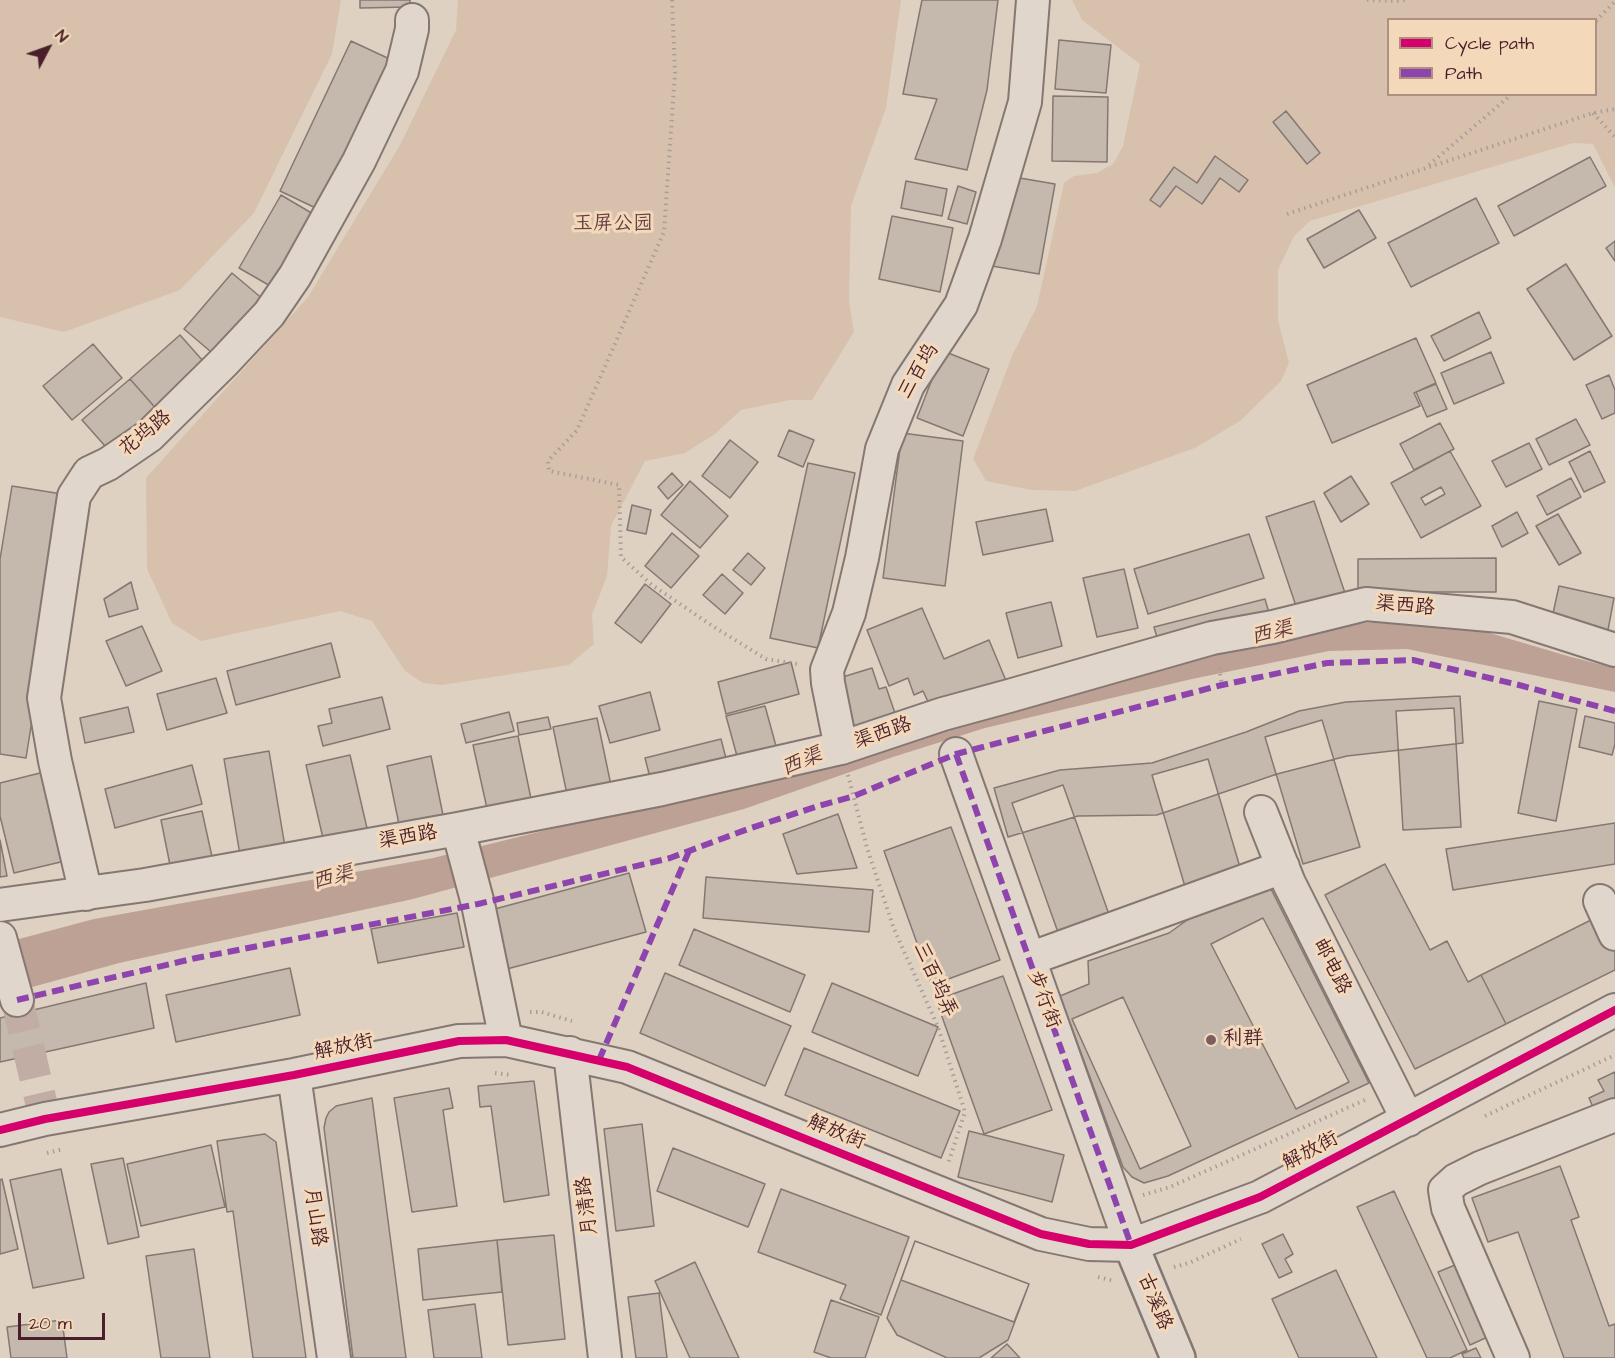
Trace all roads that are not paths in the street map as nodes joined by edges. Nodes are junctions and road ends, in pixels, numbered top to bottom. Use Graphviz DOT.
graph roads {
  1 [pos="1034,0"];
  2 [pos="412,20"];
  3 [pos="1615,650"];
  4 [pos="841,748"];
  5 [pos="956,754"];
  6 [pos="1261,812"];
  7 [pos="459,829"];
  8 [pos="1282,867"];
  9 [pos="86,894"];
  10 [pos="1600,901"];
  11 [pos="0,905"];
  12 [pos="1615,934"];
  13 [pos="0,939"];
  14 [pos="1029,959"];
  15 [pos="17,1000"];
  16 [pos="1615,1010"];
  17 [pos="507,1040"];
  18 [pos="570,1053"];
  19 [pos="294,1075"];
  20 [pos="1615,1115"];
  21 [pos="1408,1120"];
  22 [pos="0,1130"];
  23 [pos="1131,1245"];
  24 [pos="334,1358"];
  25 [pos="606,1358"];
  26 [pos="1178,1358"];
  27 [pos="1513,1358"];
  1 -- 4 [label="street, 三百坞"];
  2 -- 9 [label="street, 花坞路"];
  3 -- 4 [label="street, 渠西路"];
  4 -- 7 [label="street, 渠西路"];
  5 -- 14 [label="street, 步行街"];
  6 -- 8 [label="street, 邮电路"];
  7 -- 9 [label="street, 渠西路"];
  7 -- 17 [label="street"];
  8 -- 14 [label="street"];
  8 -- 21 [label="street, 邮电路"];
  9 -- 11 [label="street, 渠西路"];
  10 -- 12 [label="street"];
  13 -- 15 [label="street"];
  14 -- 23 [label="street, 步行街"];
  16 -- 21 [label="street, 解放街"];
  17 -- 18 [label="street, 解放街"];
  17 -- 19 [label="street, 解放街"];
  18 -- 23 [label="street, 解放街"];
  18 -- 25 [label="street, 月清路"];
  19 -- 22 [label="street, 解放街"];
  19 -- 24 [label="street, 月山路"];
  20 -- 27 [label="street"];
  21 -- 23 [label="street, 解放街"];
  23 -- 26 [label="main road, 古溪路"];
}
